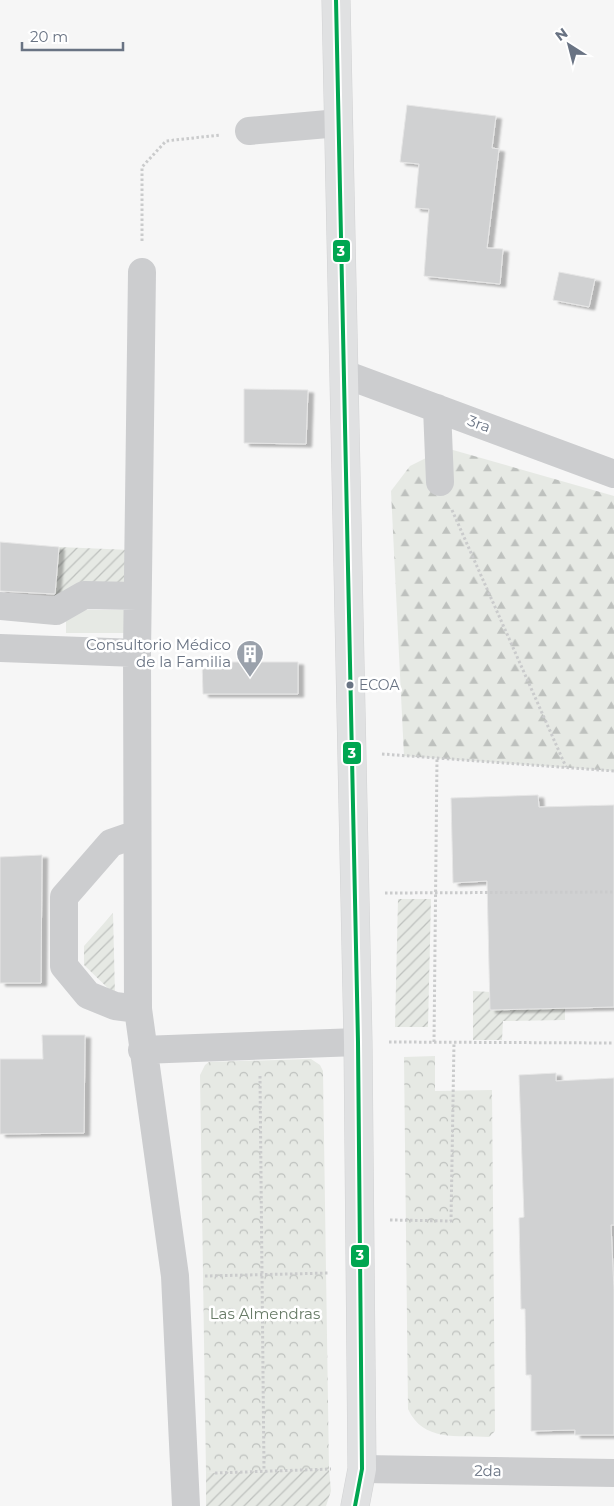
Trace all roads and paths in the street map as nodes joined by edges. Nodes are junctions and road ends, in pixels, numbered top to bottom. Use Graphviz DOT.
graph roads {
  1 [pos="336,0"];
  2 [pos="339,123"];
  3 [pos="249,131"];
  4 [pos="142,272"];
  5 [pos="344,374"];
  6 [pos="437,408"];
  7 [pos="614,474"];
  8 [pos="440,482"];
  9 [pos="137,596"];
  10 [pos="0,606"];
  11 [pos="0,648"];
  12 [pos="137,653"];
  13 [pos="352,752"];
  14 [pos="437,758"];
  15 [pos="566,768"];
  16 [pos="614,771"];
  17 [pos="137,834"];
  18 [pos="614,892"];
  19 [pos="354,893"];
  20 [pos="436,893"];
  21 [pos="138,1009"];
  22 [pos="358,1042"];
  23 [pos="434,1042"];
  24 [pos="454,1042"];
  25 [pos="614,1043"];
  26 [pos="260,1046"];
  27 [pos="142,1050"];
  28 [pos="360,1220"];
  29 [pos="360,1273"];
  30 [pos="262,1274"];
  31 [pos="175,1276"];
  32 [pos="362,1469"];
  33 [pos="264,1471"];
  34 [pos="184,1473"];
  35 [pos="614,1473"];
  36 [pos="186,1506"];
  37 [pos="355,1506"];
  1 -- 2 [label="main road"];
  2 -- 3 [label="street"];
  2 -- 5 [label="main road"];
  3 -- 4 [label="path"];
  4 -- 9 [label="street"];
  5 -- 6 [label="street, 3ra"];
  5 -- 13 [label="main road"];
  6 -- 7 [label="street, 3ra"];
  6 -- 8 [label="street"];
  8 -- 15 [label="path"];
  9 -- 10 [label="street"];
  9 -- 12 [label="street"];
  11 -- 12 [label="street"];
  12 -- 17 [label="street"];
  13 -- 14 [label="path"];
  13 -- 19 [label="main road"];
  14 -- 15 [label="path"];
  14 -- 20 [label="path"];
  15 -- 16 [label="path"];
  17 -- 21 [label="street"];
  17 -- 21 [label="street"];
  18 -- 20 [label="path"];
  19 -- 20 [label="path"];
  19 -- 22 [label="main road"];
  20 -- 23 [label="path"];
  21 -- 27 [label="street"];
  22 -- 23 [label="path"];
  22 -- 26 [label="street"];
  22 -- 28 [label="main road"];
  23 -- 24 [label="path"];
  24 -- 25 [label="path"];
  24 -- 28 [label="path"];
  26 -- 27 [label="street"];
  26 -- 30 [label="path"];
  27 -- 31 [label="street"];
  28 -- 29 [label="main road"];
  29 -- 30 [label="path"];
  29 -- 32 [label="main road"];
  30 -- 31 [label="path"];
  30 -- 33 [label="path"];
  31 -- 34 [label="street"];
  32 -- 33 [label="path"];
  32 -- 35 [label="street, 2da"];
  32 -- 37 [label="main road"];
  33 -- 34 [label="path"];
  34 -- 36 [label="street"];
}
